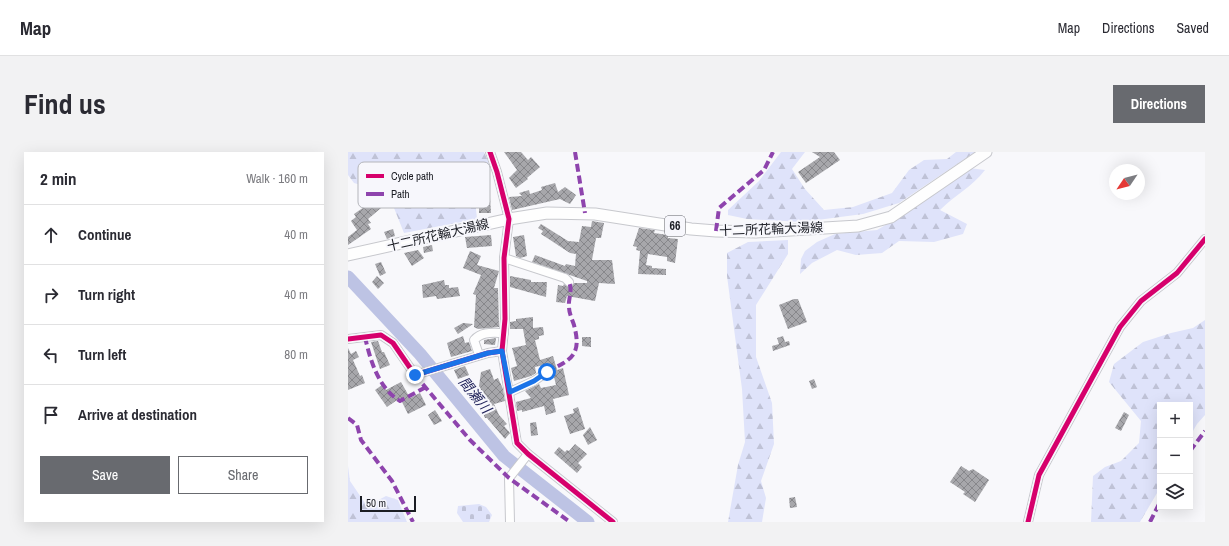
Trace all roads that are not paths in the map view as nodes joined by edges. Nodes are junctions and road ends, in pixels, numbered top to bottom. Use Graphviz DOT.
graph roads {
  1 [pos="490,152"];
  2 [pos="986,152"];
  3 [pos="509,219"];
  4 [pos="1205,239"];
  5 [pos="348,255"];
  6 [pos="504,258"];
  7 [pos="569,282"];
  8 [pos="504,333"];
  9 [pos="348,339"];
  10 [pos="502,351"];
  11 [pos="479,356"];
  12 [pos="547,372"];
  13 [pos="510,392"];
  14 [pos="526,457"];
  15 [pos="510,522"];
  16 [pos="613,522"];
  17 [pos="1028,522"];
  1 -- 3 [label="street"];
  2 -- 3 [label="main road, 十二所花輪大湯線 / 66"];
  3 -- 5 [label="main road, 十二所花輪大湯線 / 66"];
  3 -- 6 [label="street"];
  4 -- 17 [label="street"];
  6 -- 7 [label="street"];
  6 -- 8 [label="street"];
  8 -- 10 [label="street"];
  8 -- 11 [label="street"];
  9 -- 11 [label="street"];
  10 -- 11 [label="street"];
  10 -- 13 [label="street"];
  12 -- 13 [label="street"];
  13 -- 14 [label="street"];
  14 -- 15 [label="street"];
  14 -- 16 [label="street"];
}
